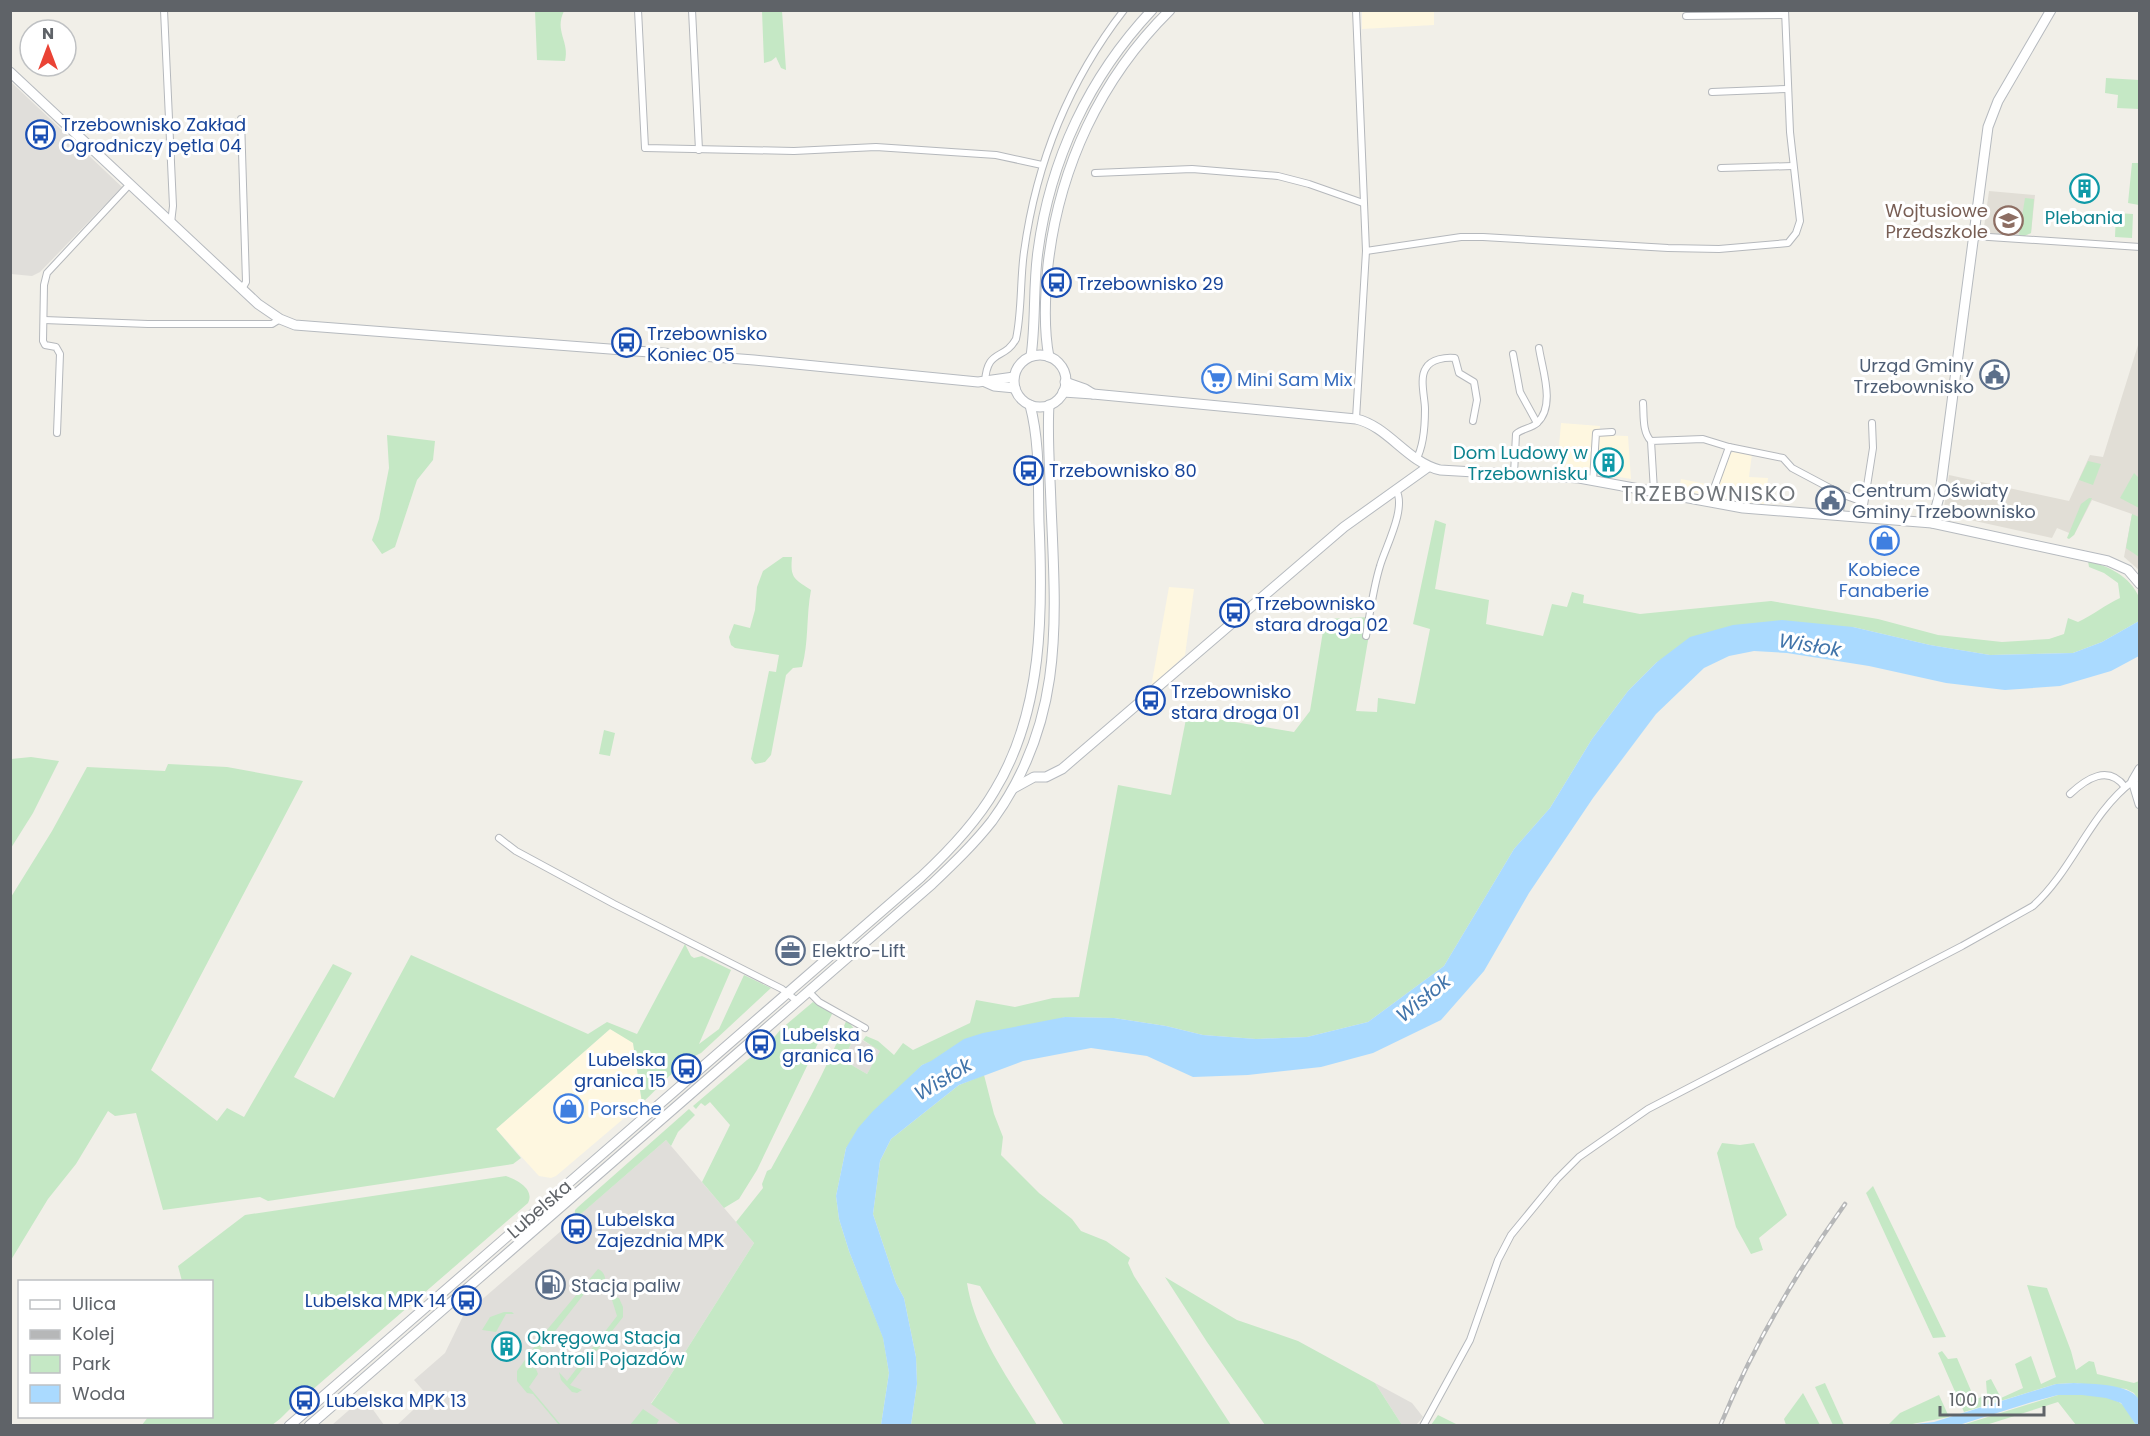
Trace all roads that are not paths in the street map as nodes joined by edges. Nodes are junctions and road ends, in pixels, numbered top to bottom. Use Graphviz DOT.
graph roads {
  1 [pos="164,10"];
  2 [pos="638,10"];
  3 [pos="692,10"];
  4 [pos="1124,10"];
  5 [pos="1152,10"];
  6 [pos="1170,10"];
  7 [pos="1356,10"];
  8 [pos="2051,10"];
  9 [pos="1785,13"];
  10 [pos="1686,16"];
  11 [pos="10,72"];
  12 [pos="1787,89"];
  13 [pos="1712,92"];
  14 [pos="241,119"];
  15 [pos="699,150"];
  16 [pos="1042,165"];
  17 [pos="1793,166"];
  18 [pos="1721,168"];
  19 [pos="1095,173"];
  20 [pos="130,184"];
  21 [pos="1363,203"];
  22 [pos="171,223"];
  23 [pos="1974,236"];
  24 [pos="2139,247"];
  25 [pos="1366,251"];
  26 [pos="242,289"];
  27 [pos="280,319"];
  28 [pos="44,320"];
  29 [pos="1539,348"];
  30 [pos="1513,354"];
  31 [pos="1031,356"];
  32 [pos="1049,357"];
  33 [pos="1014,376"];
  34 [pos="985,382"];
  35 [pos="1065,382"];
  36 [pos="1015,388"];
  37 [pos="1063,392"];
  38 [pos="1094,394"];
  39 [pos="1643,403"];
  40 [pos="1030,405"];
  41 [pos="1049,405"];
  42 [pos="1356,419"];
  43 [pos="1473,421"];
  44 [pos="1537,423"];
  45 [pos="1872,423"];
  46 [pos="1612,432"];
  47 [pos="57,433"];
  48 [pos="1651,441"];
  49 [pos="1730,447"];
  50 [pos="1416,460"];
  51 [pos="1428,466"];
  52 [pos="1514,474"];
  53 [pos="1593,480"];
  54 [pos="1396,490"];
  55 [pos="1654,491"];
  56 [pos="1841,494"];
  57 [pos="1708,502"];
  58 [pos="1863,502"];
  59 [pos="1840,516"];
  60 [pos="1862,518"];
  61 [pos="1932,523"];
  62 [pos="2139,584"];
  63 [pos="1366,636"];
  64 [pos="1035,669"];
  65 [pos="1052,672"];
  66 [pos="1026,762"];
  67 [pos="2139,769"];
  68 [pos="1034,777"];
  69 [pos="2129,784"];
  70 [pos="1013,789"];
  71 [pos="2070,794"];
  72 [pos="2139,804"];
  73 [pos="499,838"];
  74 [pos="787,992"];
  75 [pos="803,996"];
  76 [pos="865,1028"];
  77 [pos="289,1425"];
  78 [pos="309,1425"];
  79 [pos="1423,1425"];
  1 -- 22 [label="street"];
  2 -- 15 [label="street"];
  3 -- 15 [label="street"];
  4 -- 16 [label="street"];
  5 -- 31 [label="main road"];
  6 -- 32 [label="main road"];
  7 -- 21 [label="street"];
  8 -- 23 [label="main road"];
  9 -- 10 [label="street"];
  9 -- 12 [label="street"];
  11 -- 20 [label="main road"];
  12 -- 13 [label="street"];
  12 -- 17 [label="street"];
  14 -- 26 [label="street"];
  15 -- 16 [label="street"];
  16 -- 34 [label="street"];
  17 -- 18 [label="street"];
  17 -- 25 [label="street"];
  19 -- 21 [label="street"];
  20 -- 22 [label="main road"];
  20 -- 28 [label="street"];
  21 -- 25 [label="street"];
  22 -- 26 [label="main road"];
  23 -- 24 [label="street"];
  23 -- 61 [label="main road"];
  25 -- 42 [label="street"];
  26 -- 27 [label="main road"];
  27 -- 28 [label="street"];
  27 -- 34 [label="main road"];
  28 -- 47 [label="street"];
  29 -- 44 [label="street"];
  30 -- 44 [label="street"];
  31 -- 32 [label="main road"];
  31 -- 33 [label="main road"];
  32 -- 35 [label="main road"];
  33 -- 34 [label="main road"];
  33 -- 36 [label="main road"];
  34 -- 36 [label="main road"];
  35 -- 37 [label="main road"];
  35 -- 38 [label="main road"];
  36 -- 40 [label="main road"];
  37 -- 38 [label="main road"];
  37 -- 41 [label="main road"];
  38 -- 42 [label="main road"];
  39 -- 48 [label="street"];
  40 -- 41 [label="main road"];
  40 -- 64 [label="main road, Lubelska"];
  41 -- 65 [label="main road, Lubelska"];
  42 -- 50 [label="main road"];
  43 -- 50 [label="street"];
  44 -- 52 [label="street"];
  45 -- 58 [label="street"];
  46 -- 53 [label="street"];
  48 -- 49 [label="street"];
  48 -- 55 [label="street"];
  49 -- 56 [label="street"];
  49 -- 57 [label="street"];
  50 -- 51 [label="main road"];
  51 -- 52 [label="main road"];
  51 -- 54 [label="main road"];
  52 -- 53 [label="main road"];
  53 -- 55 [label="main road"];
  54 -- 63 [label="street"];
  54 -- 68 [label="main road"];
  55 -- 57 [label="main road"];
  56 -- 58 [label="street"];
  56 -- 59 [label="street"];
  57 -- 59 [label="main road"];
  58 -- 60 [label="street"];
  59 -- 60 [label="main road"];
  60 -- 61 [label="main road"];
  61 -- 62 [label="main road"];
  64 -- 65 [label="main road"];
  64 -- 74 [label="main road, Lubelska"];
  65 -- 66 [label="main road, Lubelska"];
  66 -- 68 [label="main road"];
  66 -- 70 [label="main road, Lubelska"];
  67 -- 69 [label="main road"];
  68 -- 70 [label="main road"];
  69 -- 71 [label="street"];
  69 -- 72 [label="main road"];
  69 -- 79 [label="street"];
  70 -- 75 [label="main road, Lubelska"];
  73 -- 74 [label="street"];
  74 -- 75 [label="street"];
  74 -- 77 [label="main road, Lubelska"];
  75 -- 76 [label="street"];
  75 -- 78 [label="main road, Lubelska"];
}
